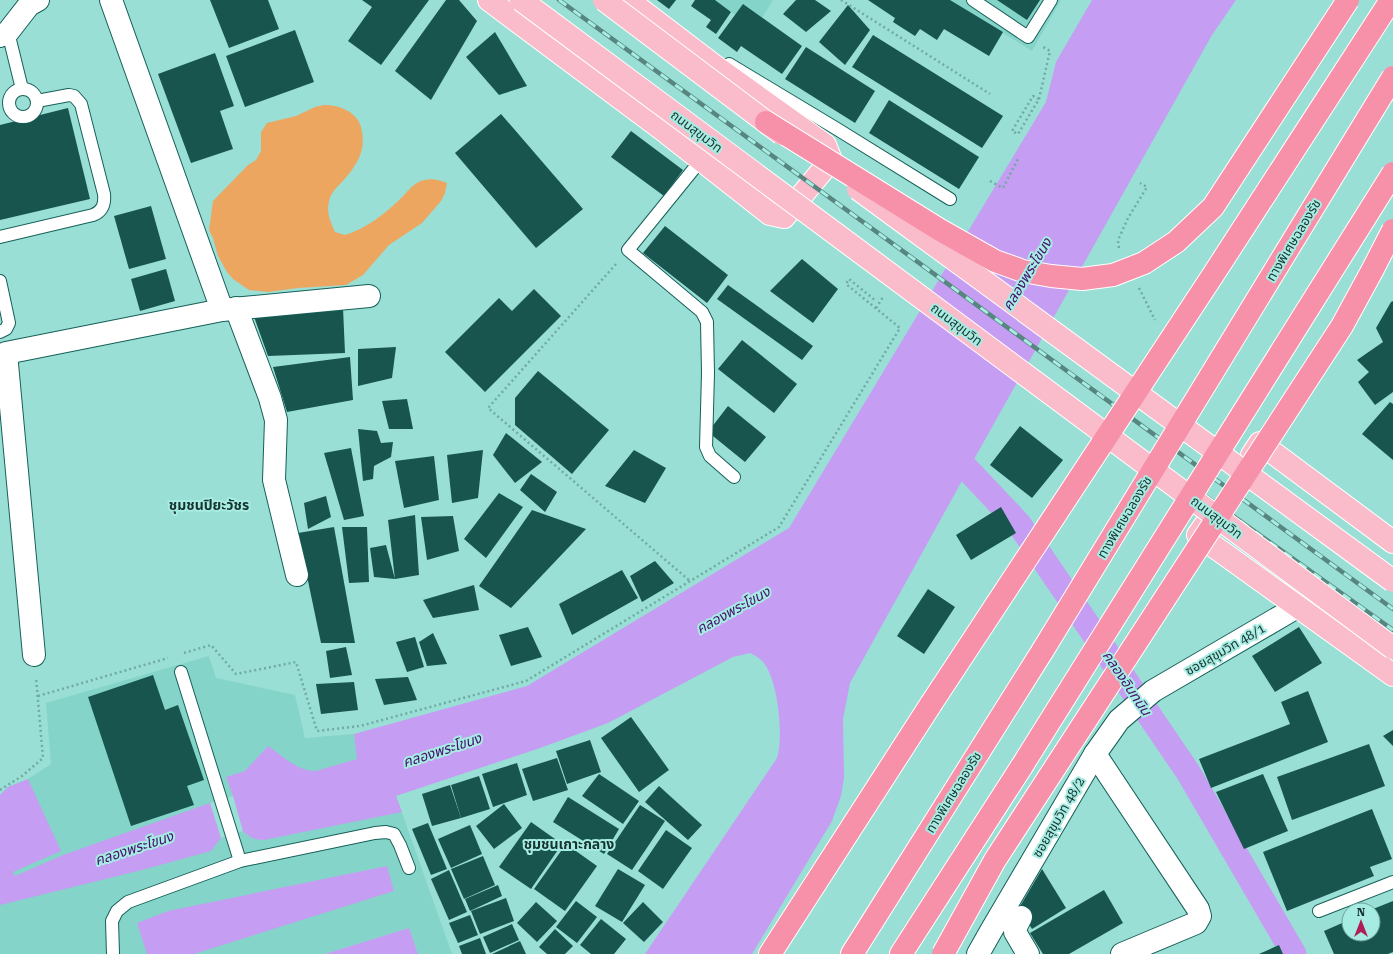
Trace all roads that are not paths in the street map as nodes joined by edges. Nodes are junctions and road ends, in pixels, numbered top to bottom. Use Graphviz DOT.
graph roads {
  1 [pos="38,0"];
  2 [pos="111,0"];
  3 [pos="489,0"];
  4 [pos="521,0"];
  5 [pos="604,0"];
  6 [pos="628,0"];
  7 [pos="973,0"];
  8 [pos="1051,0"];
  9 [pos="1348,0"];
  10 [pos="1391,0"];
  11 [pos="654,20"];
  12 [pos="4,34"];
  13 [pos="1393,77"];
  14 [pos="22,89"];
  15 [pos="37,101"];
  16 [pos="5,110"];
  17 [pos="766,122"];
  18 [pos="701,160"];
  19 [pos="1393,172"];
  20 [pos="950,199"];
  21 [pos="1393,230"];
  22 [pos="0,237"];
  23 [pos="0,281"];
  24 [pos="369,296"];
  25 [pos="229,309"];
  26 [pos="0,332"];
  27 [pos="734,477"];
  28 [pos="1393,542"];
  29 [pos="297,575"];
  30 [pos="1393,581"];
  31 [pos="1297,607"];
  32 [pos="1393,648"];
  33 [pos="34,655"];
  34 [pos="181,672"];
  35 [pos="1393,675"];
  36 [pos="1153,691"];
  37 [pos="1095,754"];
  38 [pos="240,861"];
  39 [pos="409,868"];
  40 [pos="1393,882"];
  41 [pos="1319,911"];
  42 [pos="1021,917"];
  43 [pos="113,954"];
  44 [pos="770,954"];
  45 [pos="852,954"];
  46 [pos="901,954"];
  47 [pos="943,954"];
  48 [pos="978,954"];
  49 [pos="1028,954"];
  50 [pos="1122,954"];
  1 -- 12 [label="street"];
  2 -- 25 [label="street"];
  3 -- 18 [label="main road"];
  4 -- 32 [label="main road, ถนนสุขุมวิท, bridge"];
  5 -- 17 [label="main road, bridge"];
  6 -- 11 [label="main road"];
  7 -- 8 [label="lane"];
  9 -- 17 [label="highway, bridge"];
  10 -- 44 [label="highway, bridge"];
  11 -- 18 [label="main road"];
  11 -- 20 [label="lane"];
  12 -- 14 [label="lane"];
  13 -- 45 [label="highway, ทางพิเศษฉลองรัช, bridge"];
  14 -- 15 [label="lane"];
  14 -- 16 [label="lane"];
  15 -- 16 [label="lane"];
  15 -- 22 [label="lane"];
  17 -- 30 [label="main road, bridge"];
  18 -- 27 [label="lane"];
  19 -- 46 [label="highway, bridge"];
  21 -- 47 [label="highway, bridge"];
  23 -- 26 [label="lane"];
  24 -- 25 [label="street"];
  25 -- 29 [label="street"];
  25 -- 33 [label="street"];
  28 -- 31 [label="main road"];
  31 -- 35 [label="main road"];
  31 -- 36 [label="street, ซอยสุขุมวิท 48/1"];
  34 -- 38 [label="lane"];
  36 -- 37 [label="street, ซอยสุขุมวิท 48/2"];
  37 -- 48 [label="street, ซอยสุขุมวิท 48/2"];
  37 -- 50 [label="street"];
  38 -- 39 [label="lane"];
  38 -- 43 [label="lane"];
  40 -- 41 [label="lane"];
  42 -- 49 [label="street"];
}
